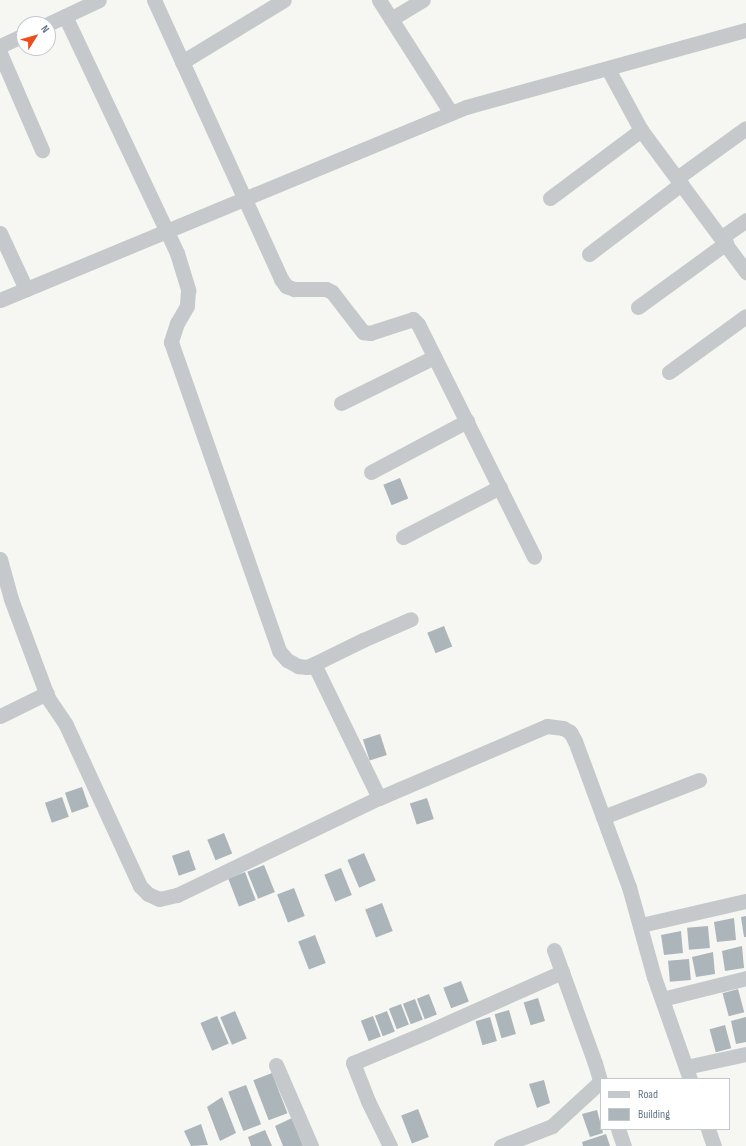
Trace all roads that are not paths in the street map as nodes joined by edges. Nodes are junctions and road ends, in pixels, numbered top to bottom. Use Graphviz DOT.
graph roads {
  1 [pos="99,0"];
  2 [pos="154,0"];
  3 [pos="284,0"];
  4 [pos="379,0"];
  5 [pos="423,0"];
  6 [pos="65,16"];
  7 [pos="390,18"];
  8 [pos="56,20"];
  9 [pos="746,30"];
  10 [pos="16,39"];
  11 [pos="0,46"];
  12 [pos="0,53"];
  13 [pos="182,62"];
  14 [pos="608,69"];
  15 [pos="451,113"];
  16 [pos="746,128"];
  17 [pos="641,130"];
  18 [pos="42,150"];
  19 [pos="679,181"];
  20 [pos="550,198"];
  21 [pos="244,199"];
  22 [pos="746,220"];
  23 [pos="168,230"];
  24 [pos="0,233"];
  25 [pos="724,240"];
  26 [pos="589,254"];
  27 [pos="746,272"];
  28 [pos="26,289"];
  29 [pos="0,300"];
  30 [pos="638,307"];
  31 [pos="746,316"];
  32 [pos="434,357"];
  33 [pos="669,372"];
  34 [pos="341,403"];
  35 [pos="467,421"];
  36 [pos="371,472"];
  37 [pos="500,487"];
  38 [pos="403,537"];
  39 [pos="534,557"];
  40 [pos="0,559"];
  41 [pos="411,619"];
  42 [pos="314,664"];
  43 [pos="47,693"];
  44 [pos="0,716"];
  45 [pos="699,780"];
  46 [pos="379,798"];
  47 [pos="603,817"];
  48 [pos="746,901"];
  49 [pos="641,925"];
  50 [pos="554,950"];
  51 [pos="562,972"];
  52 [pos="746,978"];
  53 [pos="662,999"];
  54 [pos="746,1054"];
  55 [pos="276,1065"];
  56 [pos="688,1073"];
  57 [pos="600,1080"];
  58 [pos="600,1084"];
  59 [pos="618,1130"];
  60 [pos="708,1130"];
  61 [pos="311,1146"];
  62 [pos="390,1146"];
  63 [pos="501,1146"];
  64 [pos="624,1146"];
  65 [pos="714,1146"];
  1 -- 6 [label="street"];
  2 -- 13 [label="street"];
  3 -- 13 [label="street"];
  4 -- 7 [label="street"];
  5 -- 7 [label="street"];
  6 -- 8 [label="street"];
  6 -- 23 [label="street"];
  7 -- 15 [label="street"];
  9 -- 14 [label="street"];
  10 -- 11 [label="street"];
  12 -- 18 [label="street"];
  13 -- 21 [label="street"];
  14 -- 15 [label="street"];
  14 -- 17 [label="street"];
  15 -- 21 [label="street"];
  16 -- 19 [label="street"];
  17 -- 19 [label="street"];
  17 -- 20 [label="street"];
  19 -- 25 [label="street"];
  19 -- 26 [label="street"];
  21 -- 23 [label="street"];
  21 -- 32 [label="street"];
  22 -- 25 [label="street"];
  23 -- 28 [label="street"];
  23 -- 42 [label="street"];
  24 -- 28 [label="street"];
  25 -- 27 [label="street"];
  25 -- 30 [label="street"];
  28 -- 29 [label="street"];
  31 -- 33 [label="street"];
  32 -- 34 [label="street"];
  32 -- 35 [label="street"];
  35 -- 36 [label="street"];
  35 -- 37 [label="street"];
  37 -- 38 [label="street"];
  37 -- 39 [label="street"];
  40 -- 43 [label="street"];
  41 -- 42 [label="street"];
  42 -- 46 [label="street"];
  43 -- 44 [label="street"];
  43 -- 46 [label="street"];
  45 -- 47 [label="street"];
  46 -- 47 [label="street"];
  47 -- 49 [label="street"];
  48 -- 49 [label="street"];
  49 -- 53 [label="street"];
  50 -- 51 [label="street"];
  51 -- 57 [label="street"];
  51 -- 62 [label="street"];
  52 -- 53 [label="street"];
  53 -- 56 [label="street"];
  54 -- 56 [label="street"];
  55 -- 61 [label="street"];
  58 -- 63 [label="street"];
  59 -- 64 [label="street"];
  60 -- 65 [label="street"];
}
